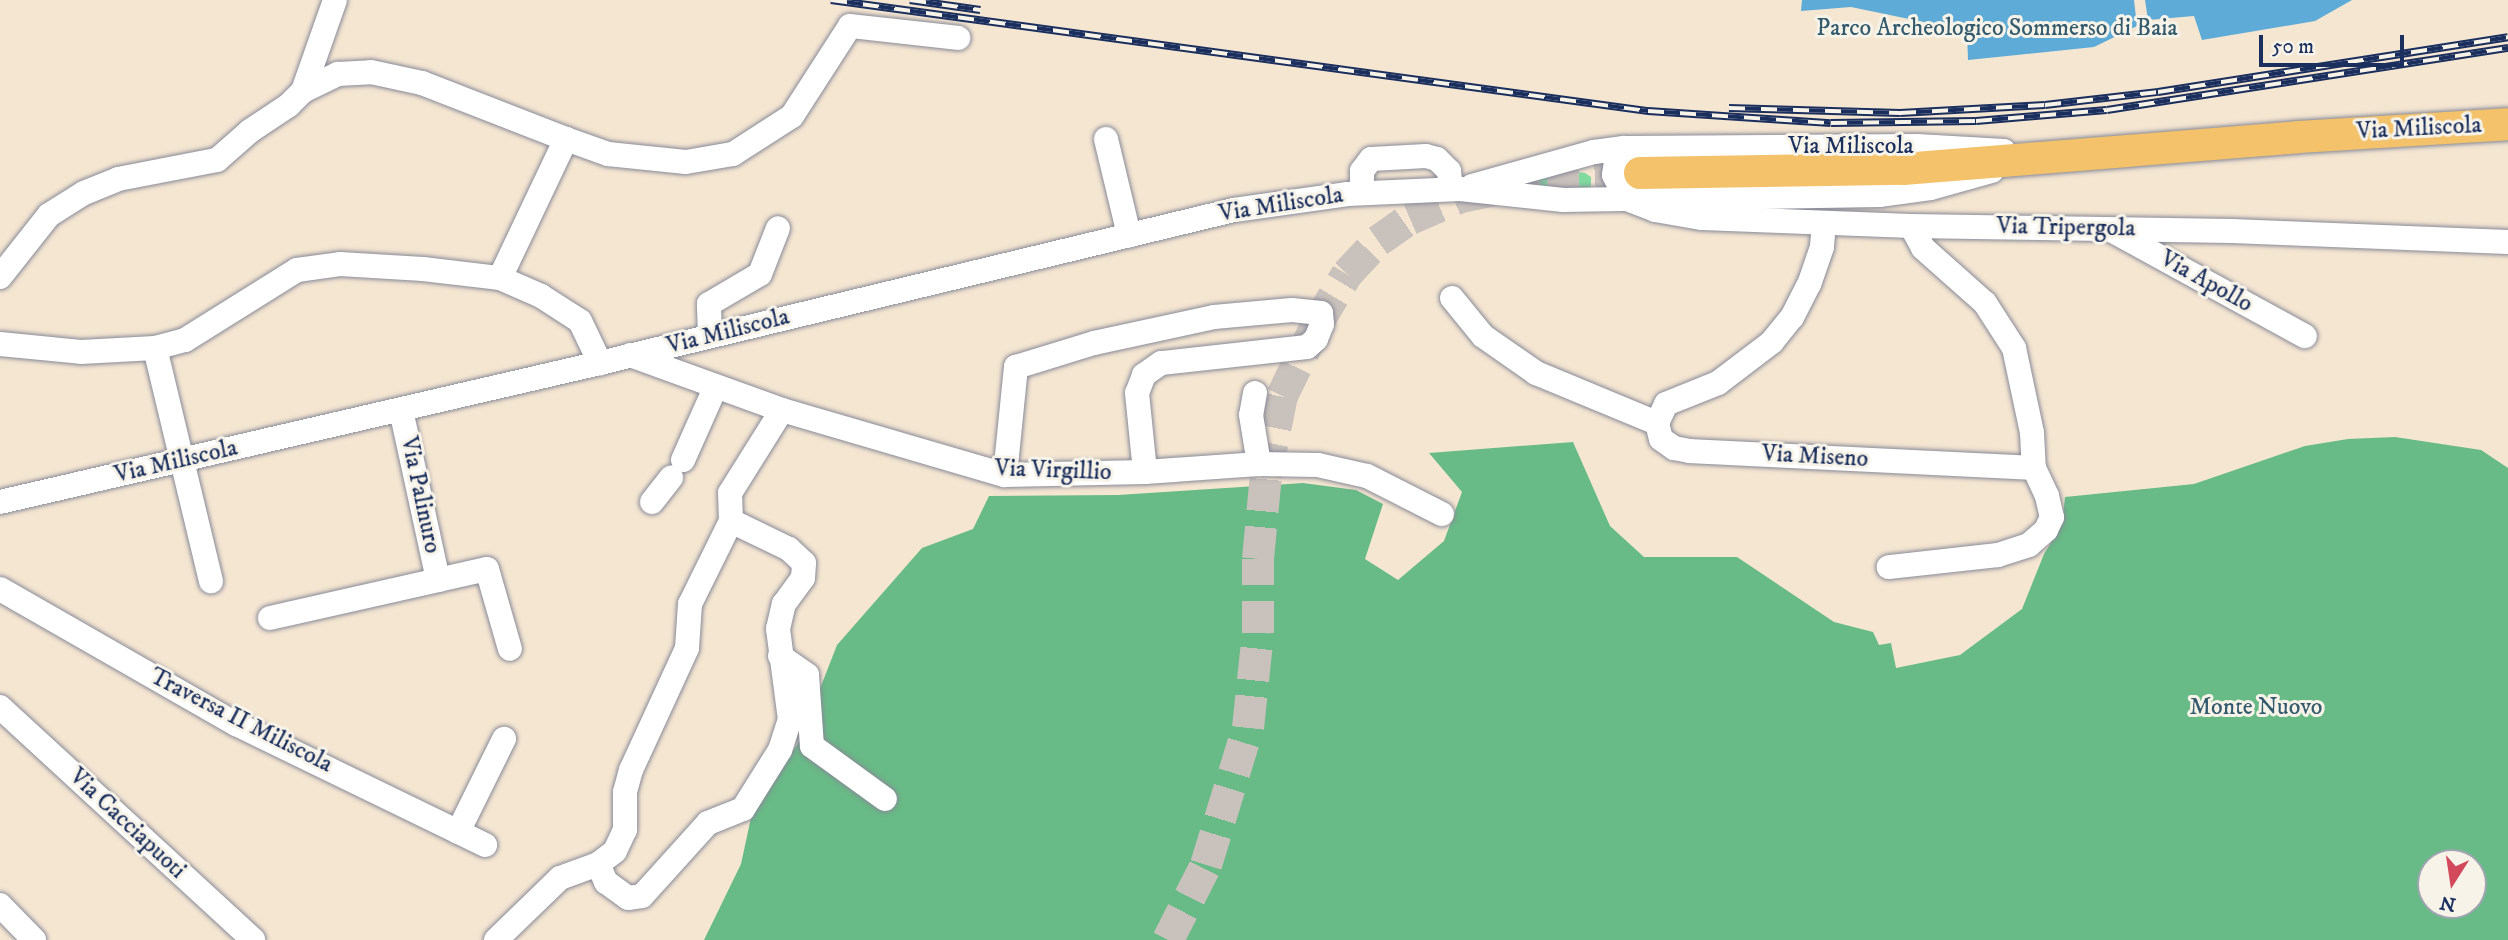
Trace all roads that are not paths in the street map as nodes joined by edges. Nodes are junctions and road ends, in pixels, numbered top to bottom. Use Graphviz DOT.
graph roads {
  1 [pos="335,0"];
  2 [pos="958,38"];
  3 [pos="303,91"];
  4 [pos="2508,124"];
  5 [pos="566,139"];
  6 [pos="1106,139"];
  7 [pos="1564,159"];
  8 [pos="1630,173"];
  9 [pos="1456,189"];
  10 [pos="1362,193"];
  11 [pos="1588,200"];
  12 [pos="1824,223"];
  13 [pos="1911,226"];
  14 [pos="2107,228"];
  15 [pos="778,229"];
  16 [pos="1129,235"];
  17 [pos="2508,242"];
  18 [pos="0,277"];
  19 [pos="500,278"];
  20 [pos="1452,299"];
  21 [pos="710,336"];
  22 [pos="2305,336"];
  23 [pos="0,344"];
  24 [pos="155,348"];
  25 [pos="631,355"];
  26 [pos="600,363"];
  27 [pos="715,388"];
  28 [pos="1255,393"];
  29 [pos="401,410"];
  30 [pos="782,410"];
  31 [pos="1657,423"];
  32 [pos="181,461"];
  33 [pos="1259,464"];
  34 [pos="2034,468"];
  35 [pos="1145,472"];
  36 [pos="1005,475"];
  37 [pos="0,502"];
  38 [pos="652,502"];
  39 [pos="1442,514"];
  40 [pos="731,521"];
  41 [pos="1889,567"];
  42 [pos="438,580"];
  43 [pos="211,581"];
  44 [pos="0,589"];
  45 [pos="270,618"];
  46 [pos="510,649"];
  47 [pos="780,656"];
  48 [pos="0,707"];
  49 [pos="504,739"];
  50 [pos="885,799"];
  51 [pos="458,832"];
  52 [pos="485,845"];
  53 [pos="598,864"];
  54 [pos="4,917"];
  55 [pos="34,940"];
  56 [pos="253,940"];
  57 [pos="496,940"];
  1 -- 3 [label="street"];
  2 -- 5 [label="street"];
  3 -- 5 [label="street"];
  3 -- 18 [label="street"];
  4 -- 8 [label="main road, Via Miliscola"];
  5 -- 19 [label="street"];
  6 -- 16 [label="street"];
  7 -- 8 [label="street, Via Miliscola"];
  7 -- 9 [label="street, Via Miliscola"];
  7 -- 11 [label="street"];
  8 -- 11 [label="street, Via Miliscola"];
  8 -- 12 [label="street, Via Tripergola"];
  9 -- 10 [label="street, Via Miliscola"];
  9 -- 10 [label="street"];
  9 -- 11 [label="street, Via Miliscola"];
  10 -- 16 [label="street, Via Miliscola"];
  12 -- 13 [label="street, Via Tripergola"];
  12 -- 31 [label="street"];
  13 -- 14 [label="street, Via Tripergola"];
  13 -- 34 [label="street"];
  14 -- 17 [label="street, Via Tripergola"];
  14 -- 22 [label="street, Via Apollo"];
  15 -- 21 [label="street"];
  16 -- 21 [label="street, Via Miliscola"];
  19 -- 24 [label="street"];
  19 -- 26 [label="street"];
  20 -- 31 [label="street"];
  21 -- 25 [label="street, Via Miliscola"];
  23 -- 24 [label="street"];
  24 -- 32 [label="street"];
  25 -- 26 [label="street, Via Miliscola"];
  25 -- 27 [label="street, Via Virgillio"];
  26 -- 29 [label="street, Via Miliscola"];
  27 -- 30 [label="street, Via Virgillio"];
  27 -- 38 [label="street"];
  28 -- 33 [label="street"];
  29 -- 32 [label="street, Via Miliscola"];
  29 -- 42 [label="street, Via Palinuro"];
  30 -- 36 [label="street, Via Virgillio"];
  30 -- 40 [label="street"];
  31 -- 34 [label="street, Via Miseno"];
  32 -- 37 [label="street, Via Miliscola"];
  32 -- 43 [label="street"];
  33 -- 35 [label="street, Via Virgillio"];
  33 -- 39 [label="street, Via Virgillio"];
  34 -- 41 [label="street"];
  35 -- 36 [label="street, Via Virgillio"];
  35 -- 36 [label="street"];
  40 -- 47 [label="street"];
  40 -- 53 [label="street"];
  42 -- 45 [label="street, Via Palinuro"];
  42 -- 46 [label="street, Via Palinuro"];
  44 -- 51 [label="street, Traversa II Miliscola"];
  47 -- 50 [label="street"];
  47 -- 53 [label="street"];
  48 -- 56 [label="street, Via Cacciapuoti"];
  49 -- 51 [label="street"];
  51 -- 52 [label="street, Traversa II Miliscola"];
  53 -- 57 [label="street"];
  54 -- 55 [label="street"];
}
